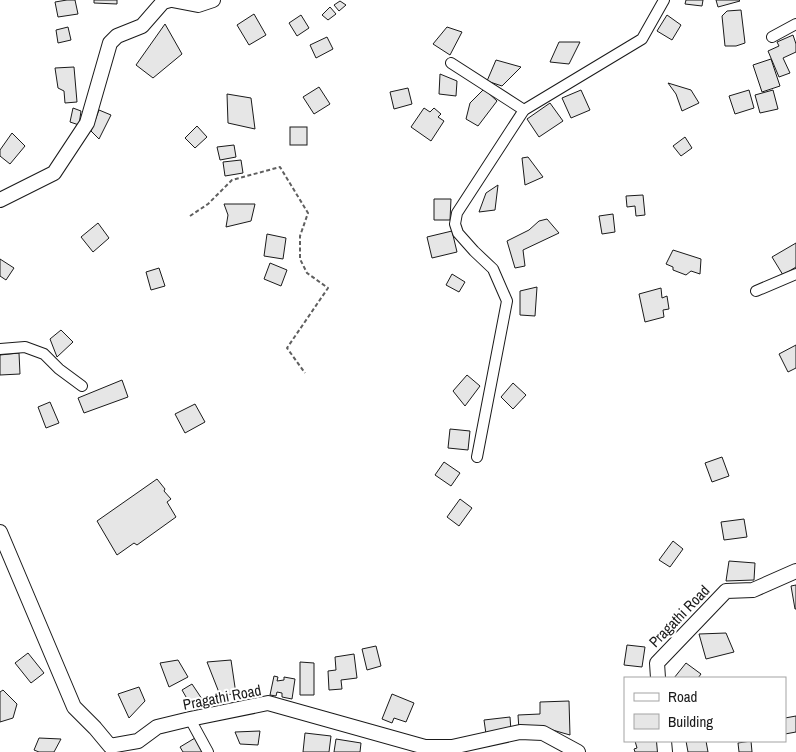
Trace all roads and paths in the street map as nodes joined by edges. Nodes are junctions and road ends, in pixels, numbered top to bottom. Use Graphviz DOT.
graph roads {
  1 [pos="167,0"];
  2 [pos="213,0"];
  3 [pos="664,0"];
  4 [pos="796,24"];
  5 [pos="772,37"];
  6 [pos="450,63"];
  7 [pos="524,110"];
  8 [pos="0,200"];
  9 [pos="190,216"];
  10 [pos="796,274"];
  11 [pos="756,291"];
  12 [pos="0,349"];
  13 [pos="305,373"];
  14 [pos="82,386"];
  15 [pos="477,457"];
  16 [pos="0,532"];
  17 [pos="796,571"];
  18 [pos="658,677"];
  19 [pos="190,719"];
  20 [pos="208,752"];
  21 [pos="578,752"];
  1 -- 2 [label="street"];
  1 -- 8 [label="street"];
  3 -- 7 [label="street"];
  4 -- 5 [label="street"];
  6 -- 7 [label="street"];
  7 -- 15 [label="street"];
  9 -- 13 [label="path"];
  10 -- 11 [label="street"];
  12 -- 14 [label="street"];
  16 -- 19 [label="street, Pragathi Road"];
  17 -- 18 [label="street, Pragathi Road"];
  19 -- 20 [label="street"];
  19 -- 21 [label="street, Pragathi Road"];
}
